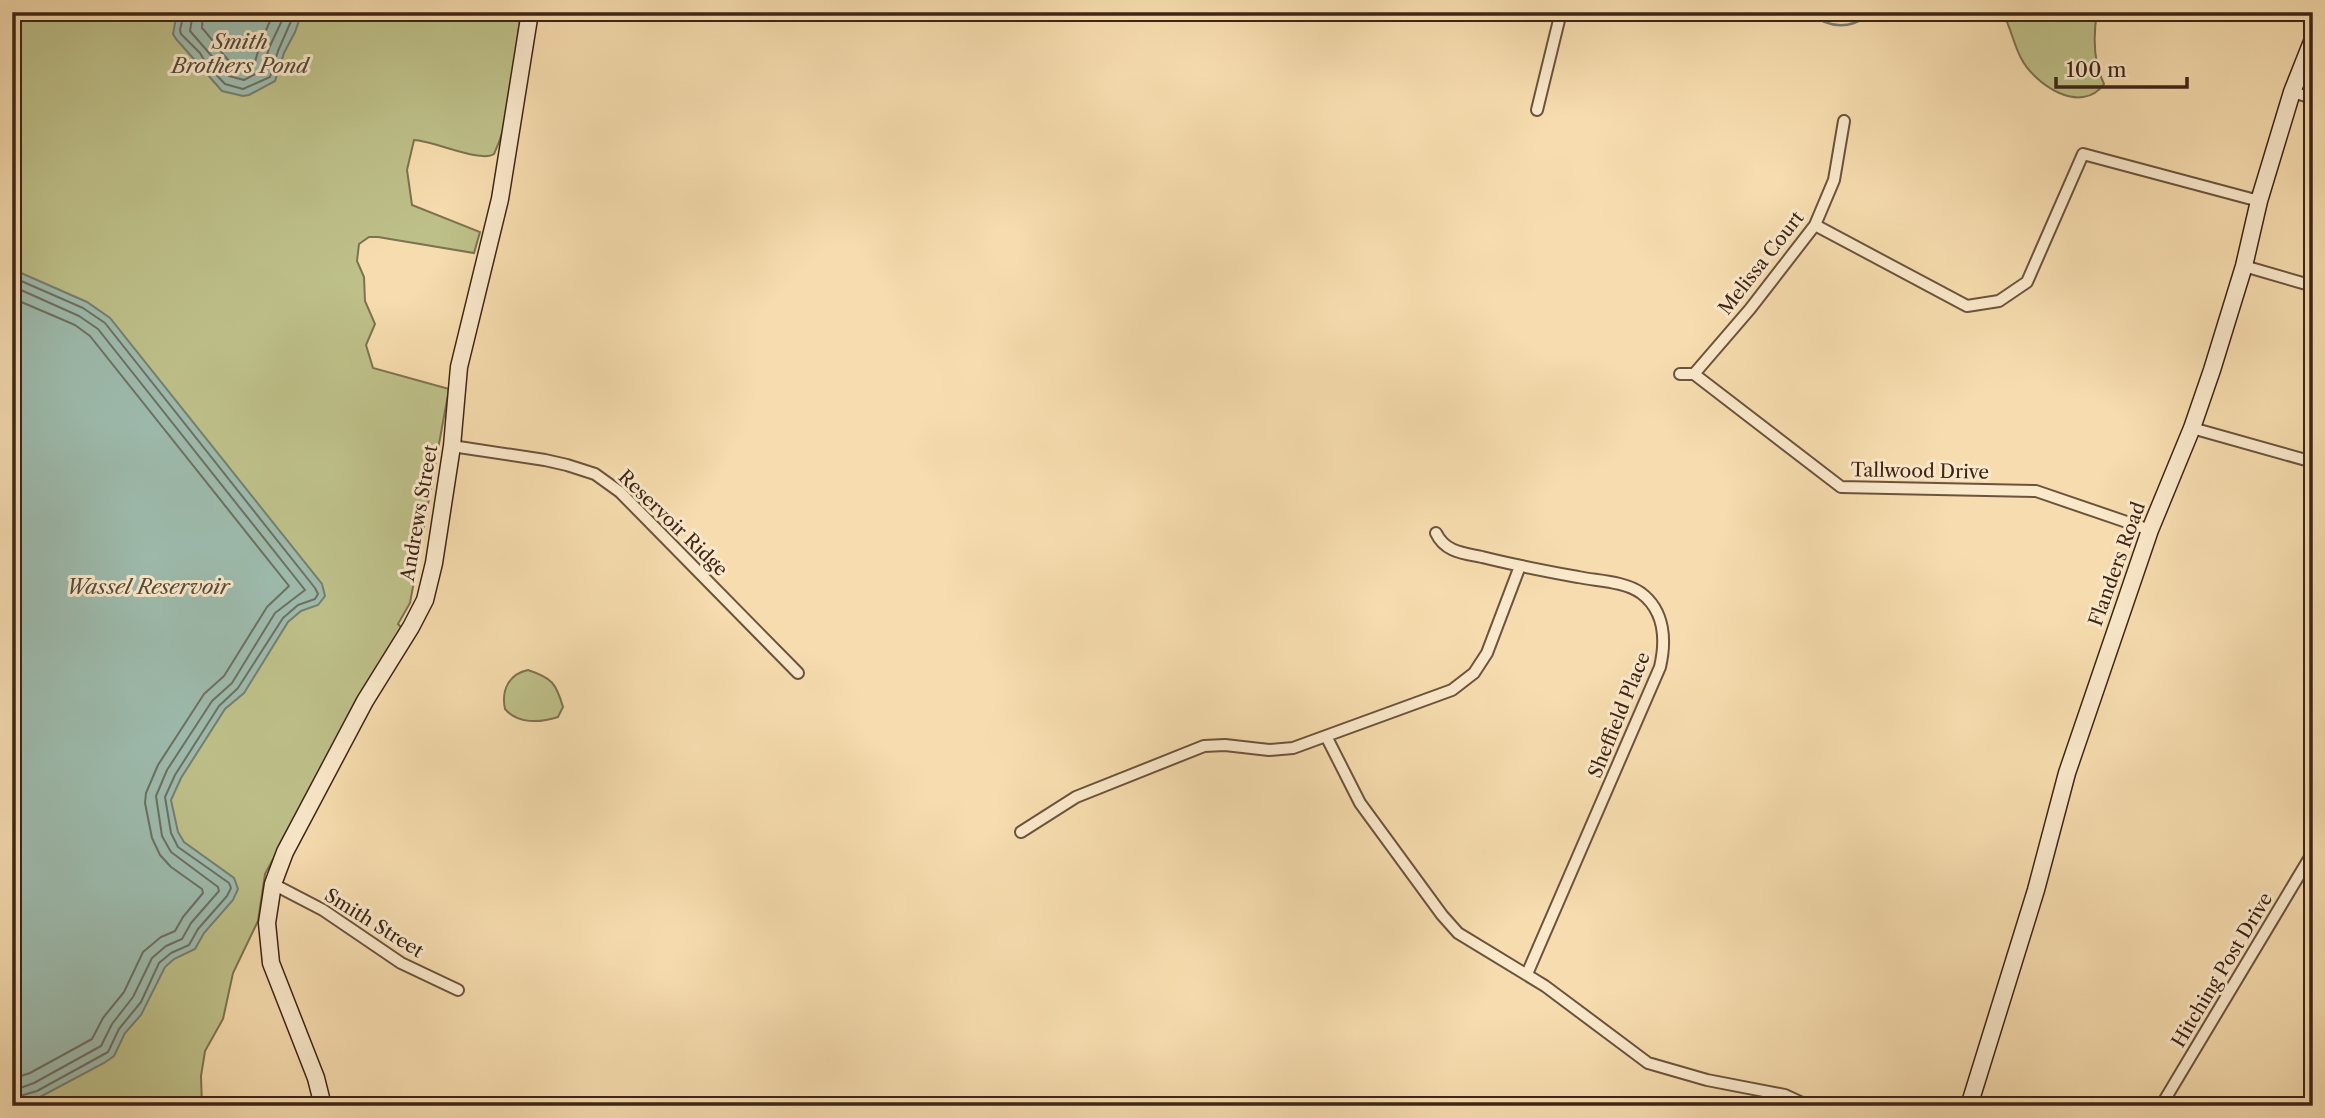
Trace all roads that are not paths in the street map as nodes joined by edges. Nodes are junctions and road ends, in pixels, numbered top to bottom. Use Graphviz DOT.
graph roads {
  1 [pos="530,12"];
  2 [pos="1561,12"];
  3 [pos="2313,39"];
  4 [pos="2292,92"];
  5 [pos="2313,98"];
  6 [pos="1537,110"];
  7 [pos="1844,121"];
  8 [pos="2259,201"];
  9 [pos="1815,225"];
  10 [pos="2244,266"];
  11 [pos="2313,286"];
  12 [pos="1680,374"];
  13 [pos="1694,374"];
  14 [pos="2192,428"];
  15 [pos="452,446"];
  16 [pos="2313,462"];
  17 [pos="2150,530"];
  18 [pos="1436,533"];
  19 [pos="1520,566"];
  20 [pos="798,673"];
  21 [pos="1326,736"];
  22 [pos="1021,832"];
  23 [pos="2313,852"];
  24 [pos="273,884"];
  25 [pos="1527,974"];
  26 [pos="458,990"];
  27 [pos="323,1106"];
  28 [pos="1809,1106"];
  29 [pos="1969,1106"];
  30 [pos="2161,1106"];
  1 -- 15 [label="street, Andrews Street"];
  2 -- 6 [label="street"];
  3 -- 4 [label="street, Flanders Road"];
  4 -- 5 [label="street"];
  4 -- 8 [label="street, Flanders Road"];
  7 -- 9 [label="street, Melissa Court"];
  8 -- 9 [label="street"];
  8 -- 10 [label="street, Flanders Road"];
  9 -- 13 [label="street, Melissa Court"];
  10 -- 11 [label="street"];
  10 -- 14 [label="street, Flanders Road"];
  12 -- 13 [label="street"];
  13 -- 17 [label="street, Tallwood Drive"];
  14 -- 16 [label="street"];
  14 -- 17 [label="street, Flanders Road"];
  15 -- 20 [label="street, Reservoir Ridge"];
  15 -- 24 [label="street, Andrews Street"];
  17 -- 29 [label="street, Flanders Road"];
  18 -- 19 [label="street, Sheffield Place"];
  19 -- 21 [label="street"];
  19 -- 25 [label="street, Sheffield Place"];
  21 -- 22 [label="street"];
  21 -- 25 [label="street"];
  23 -- 30 [label="street, Hitching Post Drive"];
  24 -- 26 [label="street, Smith Street"];
  24 -- 27 [label="street, Andrews Street"];
  25 -- 28 [label="street"];
}
